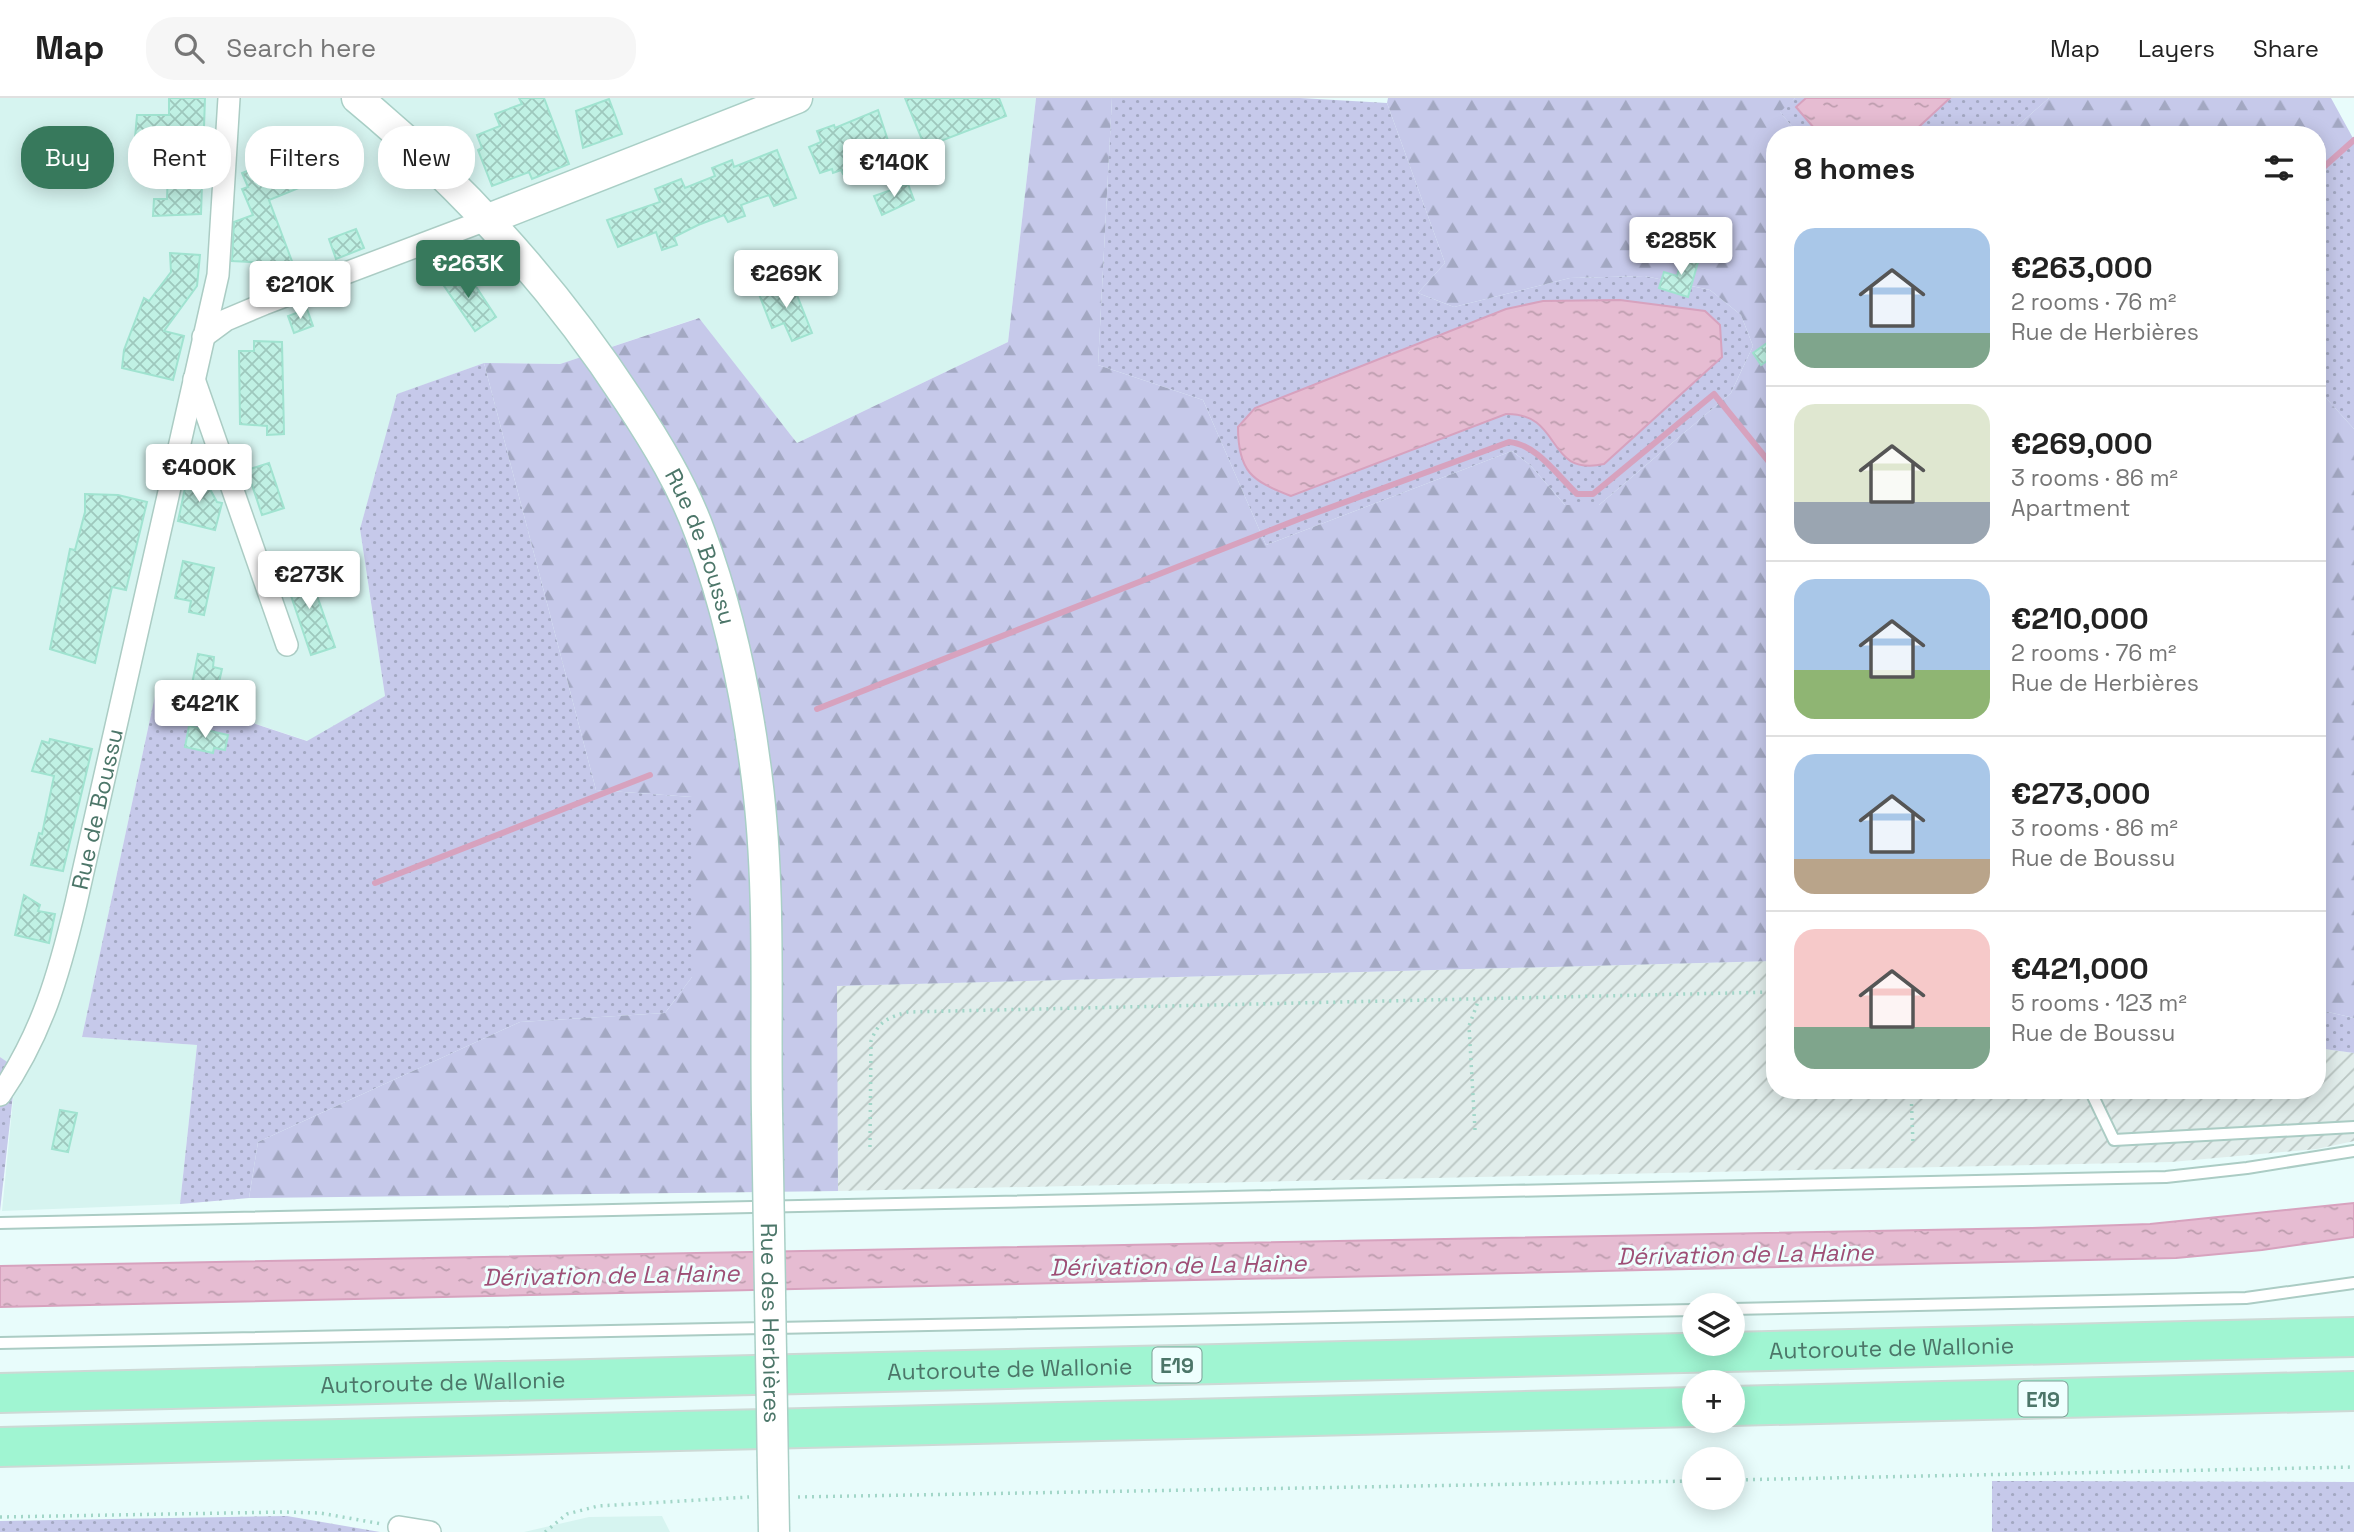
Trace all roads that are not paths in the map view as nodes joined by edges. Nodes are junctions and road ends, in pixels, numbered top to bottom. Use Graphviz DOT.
graph roads {
  1 [pos="229,98"];
  2 [pos="357,98"];
  3 [pos="797,98"];
  4 [pos="486,220"];
  5 [pos="203,337"];
  6 [pos="194,378"];
  7 [pos="287,645"];
  8 [pos="0,1095"];
  9 [pos="2094,1099"];
  10 [pos="767,1113"];
  11 [pos="2354,1127"];
  12 [pos="2354,1151"];
  13 [pos="0,1223"];
  14 [pos="2354,1283"];
  15 [pos="1745,1309"];
  16 [pos="1682,1310"];
  17 [pos="2354,1337"];
  18 [pos="0,1343"];
  19 [pos="2354,1391"];
  20 [pos="0,1393"];
  21 [pos="1745,1406"];
  22 [pos="1682,1407"];
  23 [pos="0,1447"];
  24 [pos="396,1530"];
  25 [pos="430,1532"];
  26 [pos="774,1532"];
  1 -- 5 [label="street, Rue de Boussu"];
  2 -- 4 [label="street, Rue de Boussu"];
  3 -- 4 [label="street"];
  4 -- 5 [label="street"];
  4 -- 10 [label="street, Rue de Boussu"];
  5 -- 6 [label="street, Rue de Boussu"];
  6 -- 7 [label="street"];
  6 -- 8 [label="street, Rue de Boussu"];
  9 -- 11 [label="lane"];
  10 -- 26 [label="street, Rue des Herbières, bridge"];
  12 -- 13 [label="lane"];
  14 -- 15 [label="lane"];
  16 -- 18 [label="lane"];
  17 -- 20 [label="highway, Autoroute de Wallonie / E19"];
  19 -- 21 [label="highway, E19"];
  22 -- 23 [label="highway"];
  24 -- 25 [label="street"];
}
